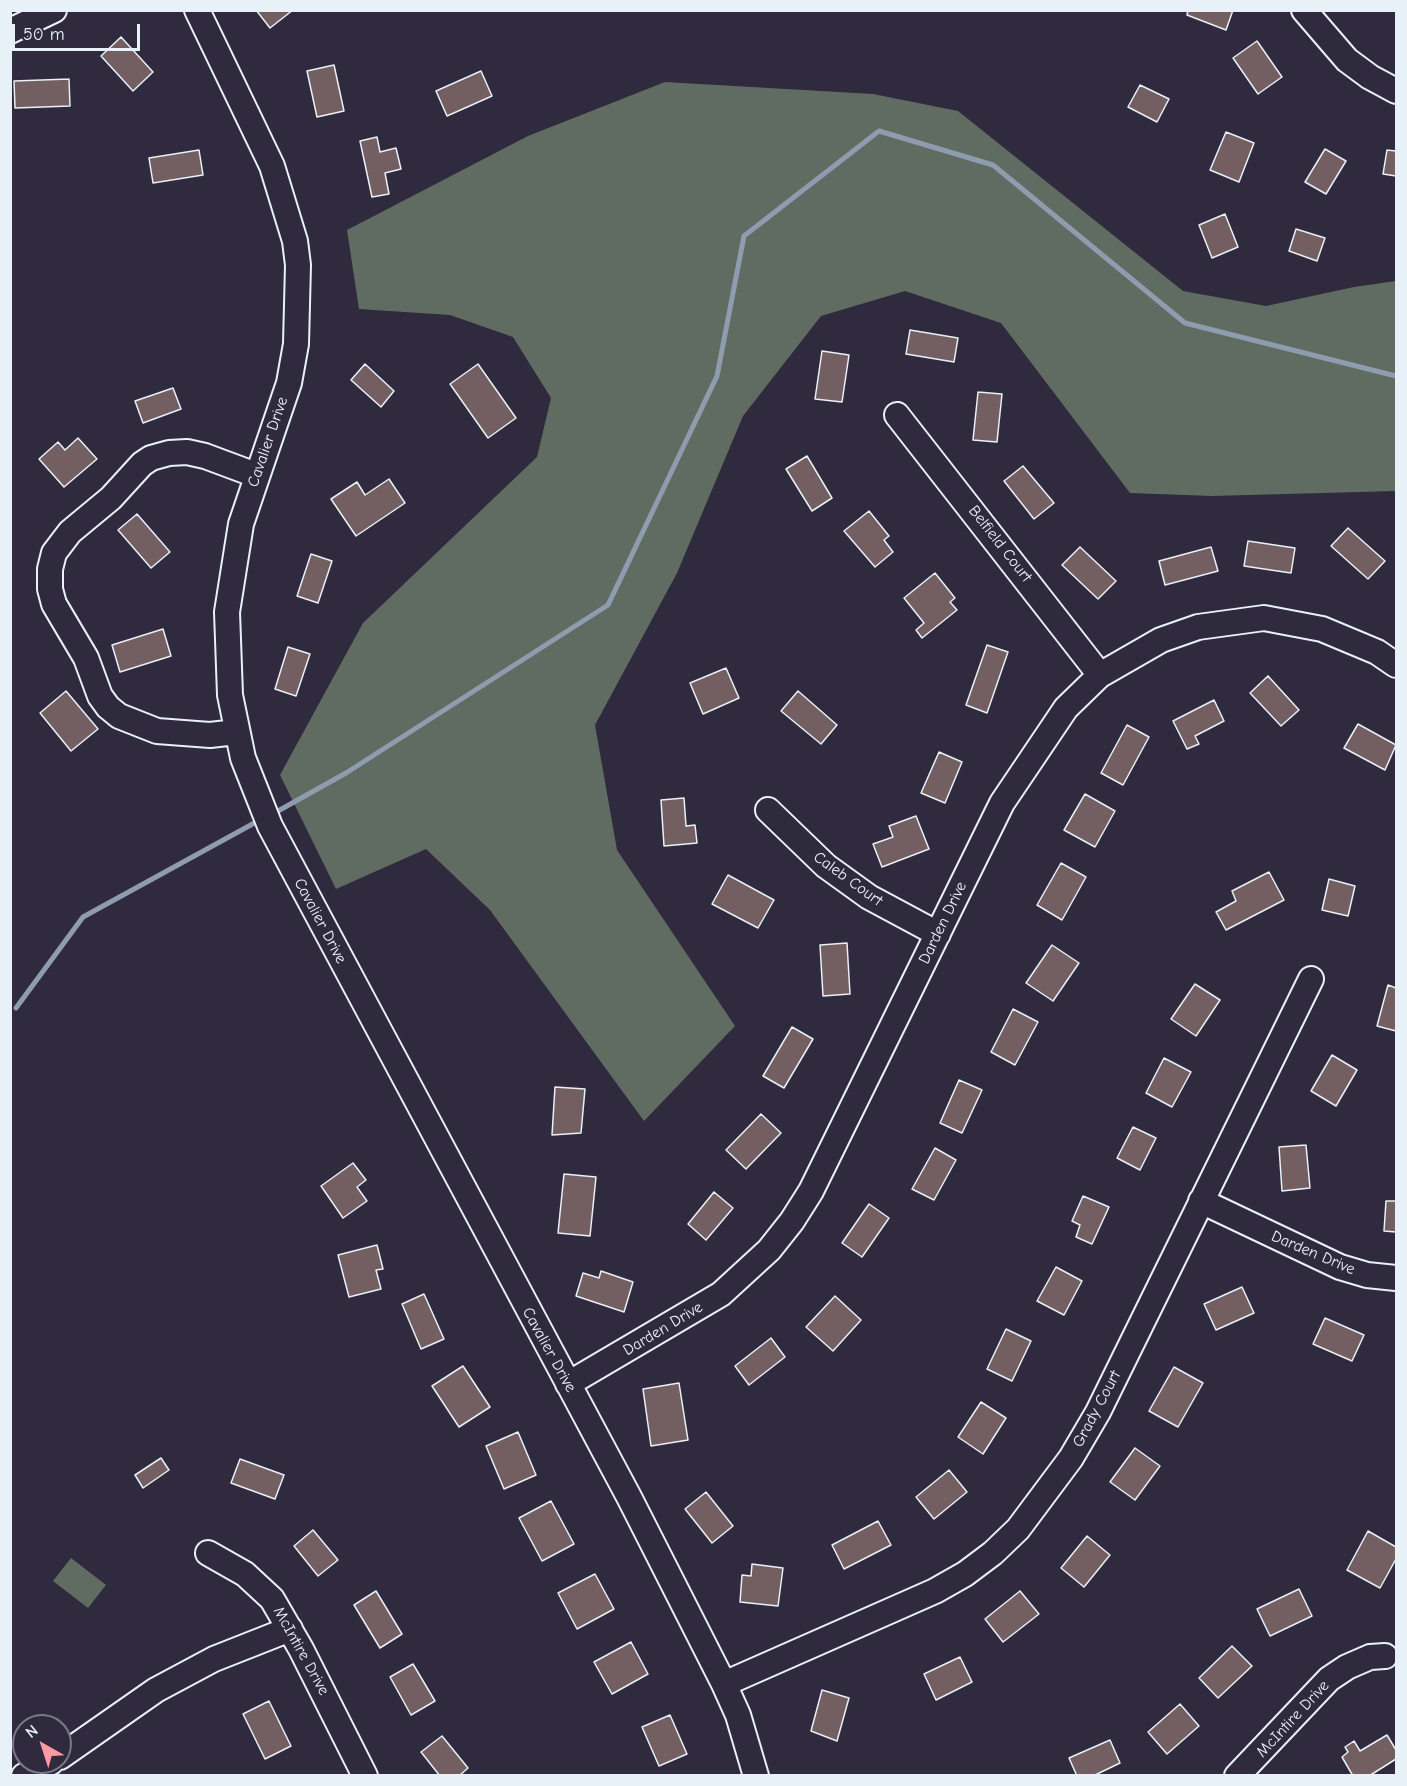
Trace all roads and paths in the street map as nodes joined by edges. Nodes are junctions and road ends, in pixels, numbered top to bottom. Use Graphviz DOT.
graph roads {
  1 [pos="54,10"];
  2 [pos="197,10"];
  3 [pos="1304,10"];
  4 [pos="10,32"];
  5 [pos="1396,91"];
  6 [pos="897,415"];
  7 [pos="256,475"];
  8 [pos="1396,665"];
  9 [pos="1101,675"];
  10 [pos="236,732"];
  11 [pos="768,810"];
  12 [pos="938,934"];
  13 [pos="1311,979"];
  14 [pos="1201,1201"];
  15 [pos="1396,1278"];
  16 [pos="568,1384"];
  17 [pos="208,1553"];
  18 [pos="290,1629"];
  19 [pos="1385,1656"];
  20 [pos="724,1684"];
  21 [pos="72,1749"];
  22 [pos="365,1776"];
  23 [pos="756,1776"];
  24 [pos="1237,1776"];
  1 -- 4 [label="street"];
  2 -- 7 [label="street, Cavalier Drive"];
  3 -- 5 [label="street"];
  6 -- 9 [label="street, Belfield Court"];
  7 -- 10 [label="street, Cavalier Drive"];
  7 -- 10 [label="street"];
  8 -- 9 [label="street, Darden Drive"];
  9 -- 12 [label="street, Darden Drive"];
  10 -- 16 [label="street, Cavalier Drive"];
  11 -- 12 [label="street, Caleb Court"];
  12 -- 16 [label="street, Darden Drive"];
  13 -- 14 [label="street, Grady Court"];
  14 -- 15 [label="street, Darden Drive"];
  14 -- 20 [label="street, Grady Court"];
  16 -- 20 [label="street, Cavalier Drive"];
  17 -- 18 [label="street, McIntire Drive"];
  18 -- 21 [label="street"];
  18 -- 22 [label="street, McIntire Drive"];
  19 -- 24 [label="street, McIntire Drive"];
  20 -- 23 [label="street, Cavalier Drive"];
}
